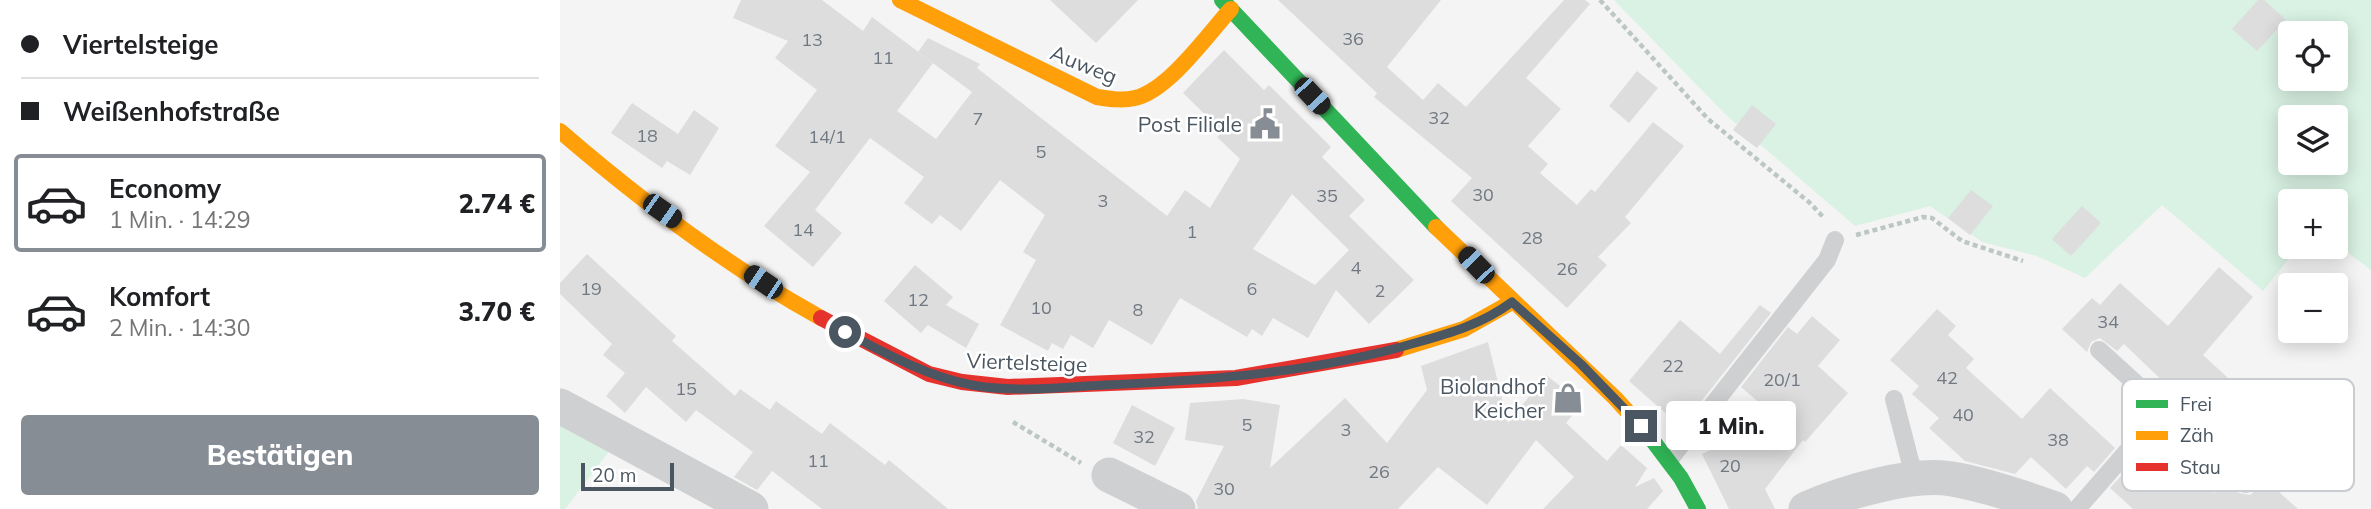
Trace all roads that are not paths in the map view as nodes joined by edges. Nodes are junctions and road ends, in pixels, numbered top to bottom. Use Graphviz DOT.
graph roads {
  1 [pos="900,0"];
  2 [pos="1227,5"];
  3 [pos="560,131"];
  4 [pos="1835,240"];
  5 [pos="1512,302"];
  6 [pos="2099,350"];
  7 [pos="2131,379"];
  8 [pos="1894,399"];
  9 [pos="560,406"];
  10 [pos="2122,457"];
  11 [pos="1670,459"];
  12 [pos="1109,475"];
  13 [pos="1915,480"];
  14 [pos="751,509"];
  15 [pos="1178,509"];
  16 [pos="1698,509"];
  17 [pos="1805,509"];
  18 [pos="2055,509"];
  19 [pos="2077,509"];
  1 -- 2 [label="street, Auweg"];
  2 -- 5 [label="street"];
  3 -- 5 [label="street, Viertelsteige"];
  4 -- 11 [label="lane"];
  5 -- 11 [label="street"];
  6 -- 7 [label="lane"];
  8 -- 13 [label="lane"];
  9 -- 14 [label="street"];
  10 -- 19 [label="lane"];
  11 -- 16 [label="street"];
  12 -- 15 [label="street"];
  13 -- 17 [label="street"];
  13 -- 18 [label="street"];
}
